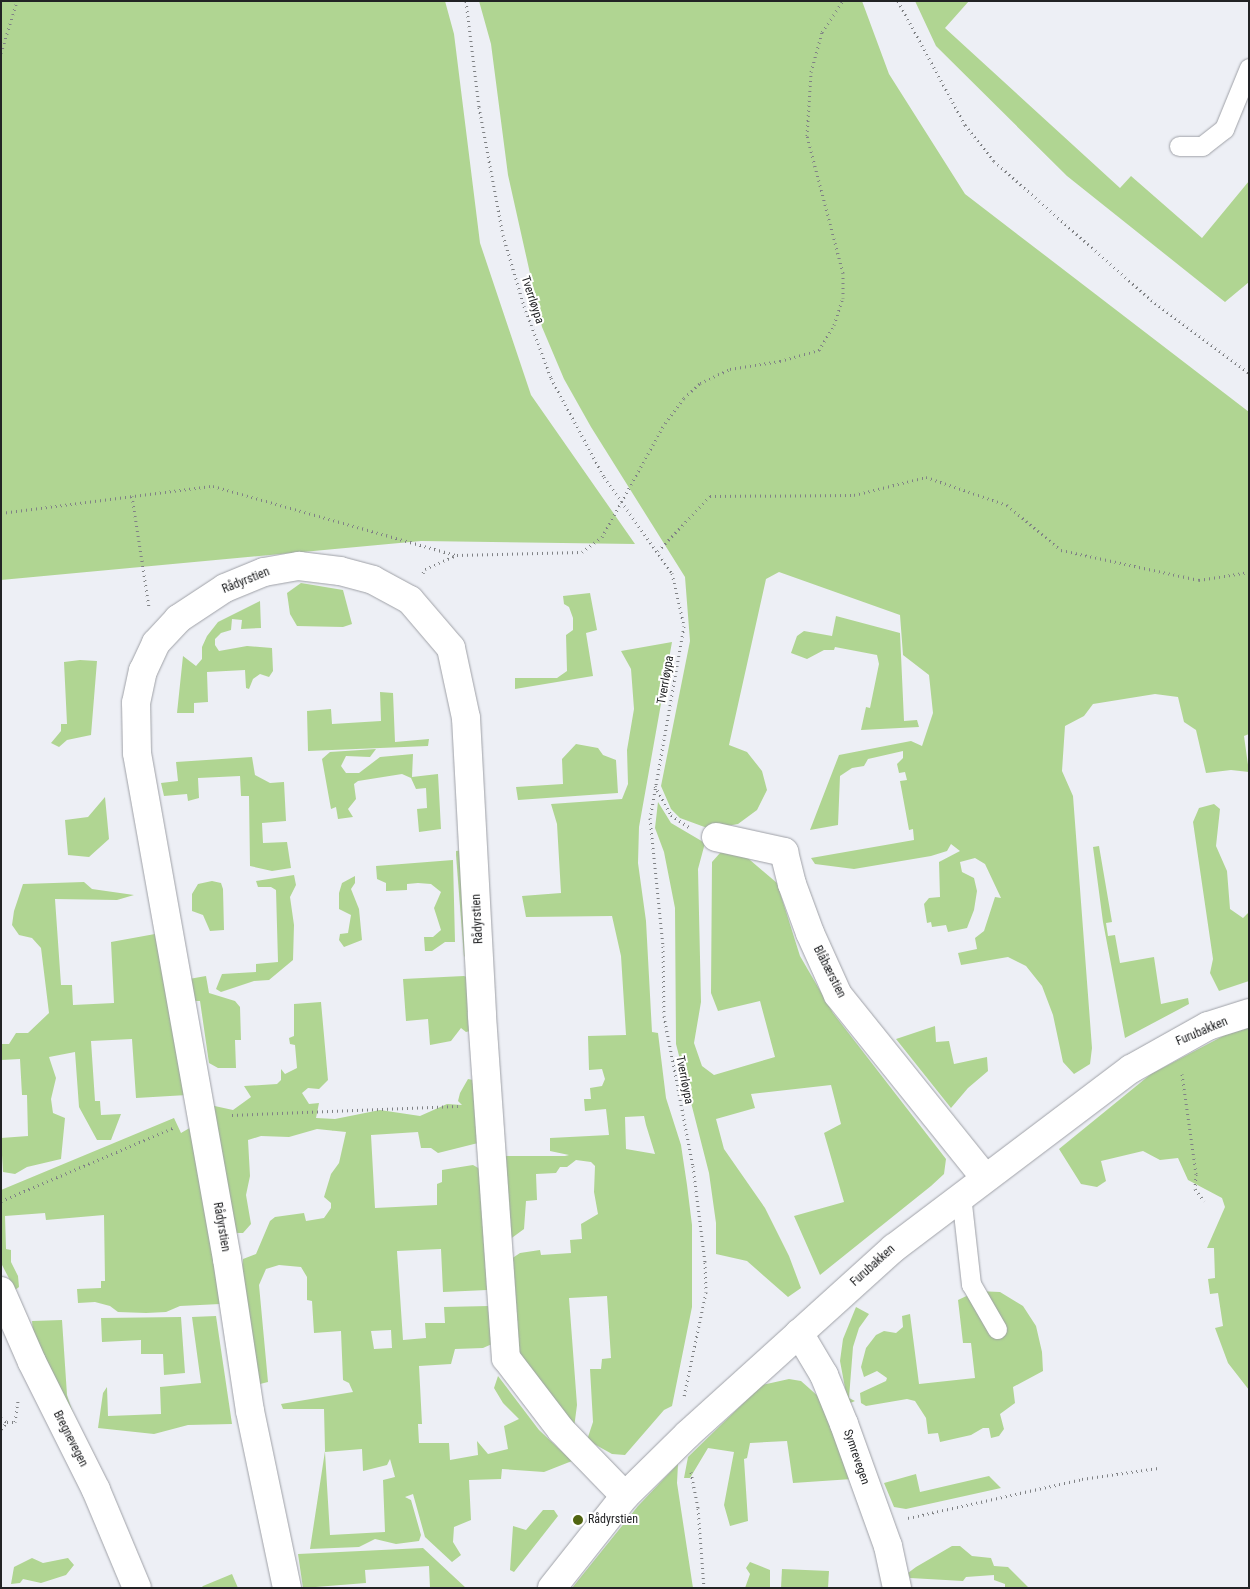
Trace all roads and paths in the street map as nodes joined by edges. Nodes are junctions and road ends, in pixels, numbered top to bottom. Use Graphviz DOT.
graph roads {
  1 [pos="17,1"];
  2 [pos="466,1"];
  3 [pos="843,1"];
  4 [pos="898,1"];
  5 [pos="1,54"];
  6 [pos="1247,78"];
  7 [pos="1179,146"];
  8 [pos="1249,373"];
  9 [pos="132,496"];
  10 [pos="621,501"];
  11 [pos="1,513"];
  12 [pos="658,551"];
  13 [pos="457,555"];
  14 [pos="1249,572"];
  15 [pos="410,600"];
  16 [pos="156,643"];
  17 [pos="655,786"];
  18 [pos="716,838"];
  19 [pos="1249,1013"];
  20 [pos="1168,1047"];
  21 [pos="489,1104"];
  22 [pos="201,1116"];
  23 [pos="985,1178"];
  24 [pos="961,1195"];
  25 [pos="1204,1201"];
  26 [pos="1,1202"];
  27 [pos="1,1291"];
  28 [pos="997,1329"];
  29 [pos="799,1333"];
  30 [pos="7,1422"];
  31 [pos="1,1429"];
  32 [pos="688,1434"];
  33 [pos="1158,1468"];
  34 [pos="626,1496"];
  35 [pos="881,1526"];
  36 [pos="137,1588"];
  37 [pos="287,1588"];
  38 [pos="552,1588"];
  39 [pos="704,1588"];
  40 [pos="897,1588"];
  1 -- 5 [label="path"];
  2 -- 10 [label="path, Tverrløypa"];
  3 -- 10 [label="path"];
  4 -- 8 [label="path"];
  6 -- 7 [label="lane"];
  9 -- 11 [label="path"];
  9 -- 13 [label="path"];
  9 -- 16 [label="path"];
  10 -- 12 [label="path, Tverrløypa"];
  10 -- 13 [label="path"];
  12 -- 14 [label="path"];
  12 -- 17 [label="path, Tverrløypa"];
  13 -- 15 [label="path"];
  15 -- 16 [label="street, Rådyrstien"];
  15 -- 21 [label="street, Rådyrstien"];
  16 -- 22 [label="street, Rådyrstien"];
  17 -- 18 [label="path"];
  17 -- 32 [label="path, Tverrløypa"];
  18 -- 23 [label="street, Blåbærstien"];
  19 -- 20 [label="street, Furubakken"];
  20 -- 23 [label="street, Furubakken"];
  20 -- 25 [label="path"];
  21 -- 22 [label="path"];
  21 -- 34 [label="street, Rådyrstien"];
  22 -- 26 [label="path"];
  22 -- 37 [label="street, Rådyrstien"];
  23 -- 24 [label="street, Furubakken"];
  24 -- 28 [label="lane"];
  24 -- 29 [label="street, Furubakken"];
  27 -- 36 [label="street, Bregnevegen"];
  29 -- 32 [label="street, Furubakken"];
  29 -- 35 [label="street, Symrevegen"];
  30 -- 31 [label="path"];
  32 -- 34 [label="street, Furubakken"];
  32 -- 39 [label="path"];
  33 -- 35 [label="path"];
  34 -- 38 [label="street, Furubakken"];
  35 -- 40 [label="street, Symrevegen"];
}
